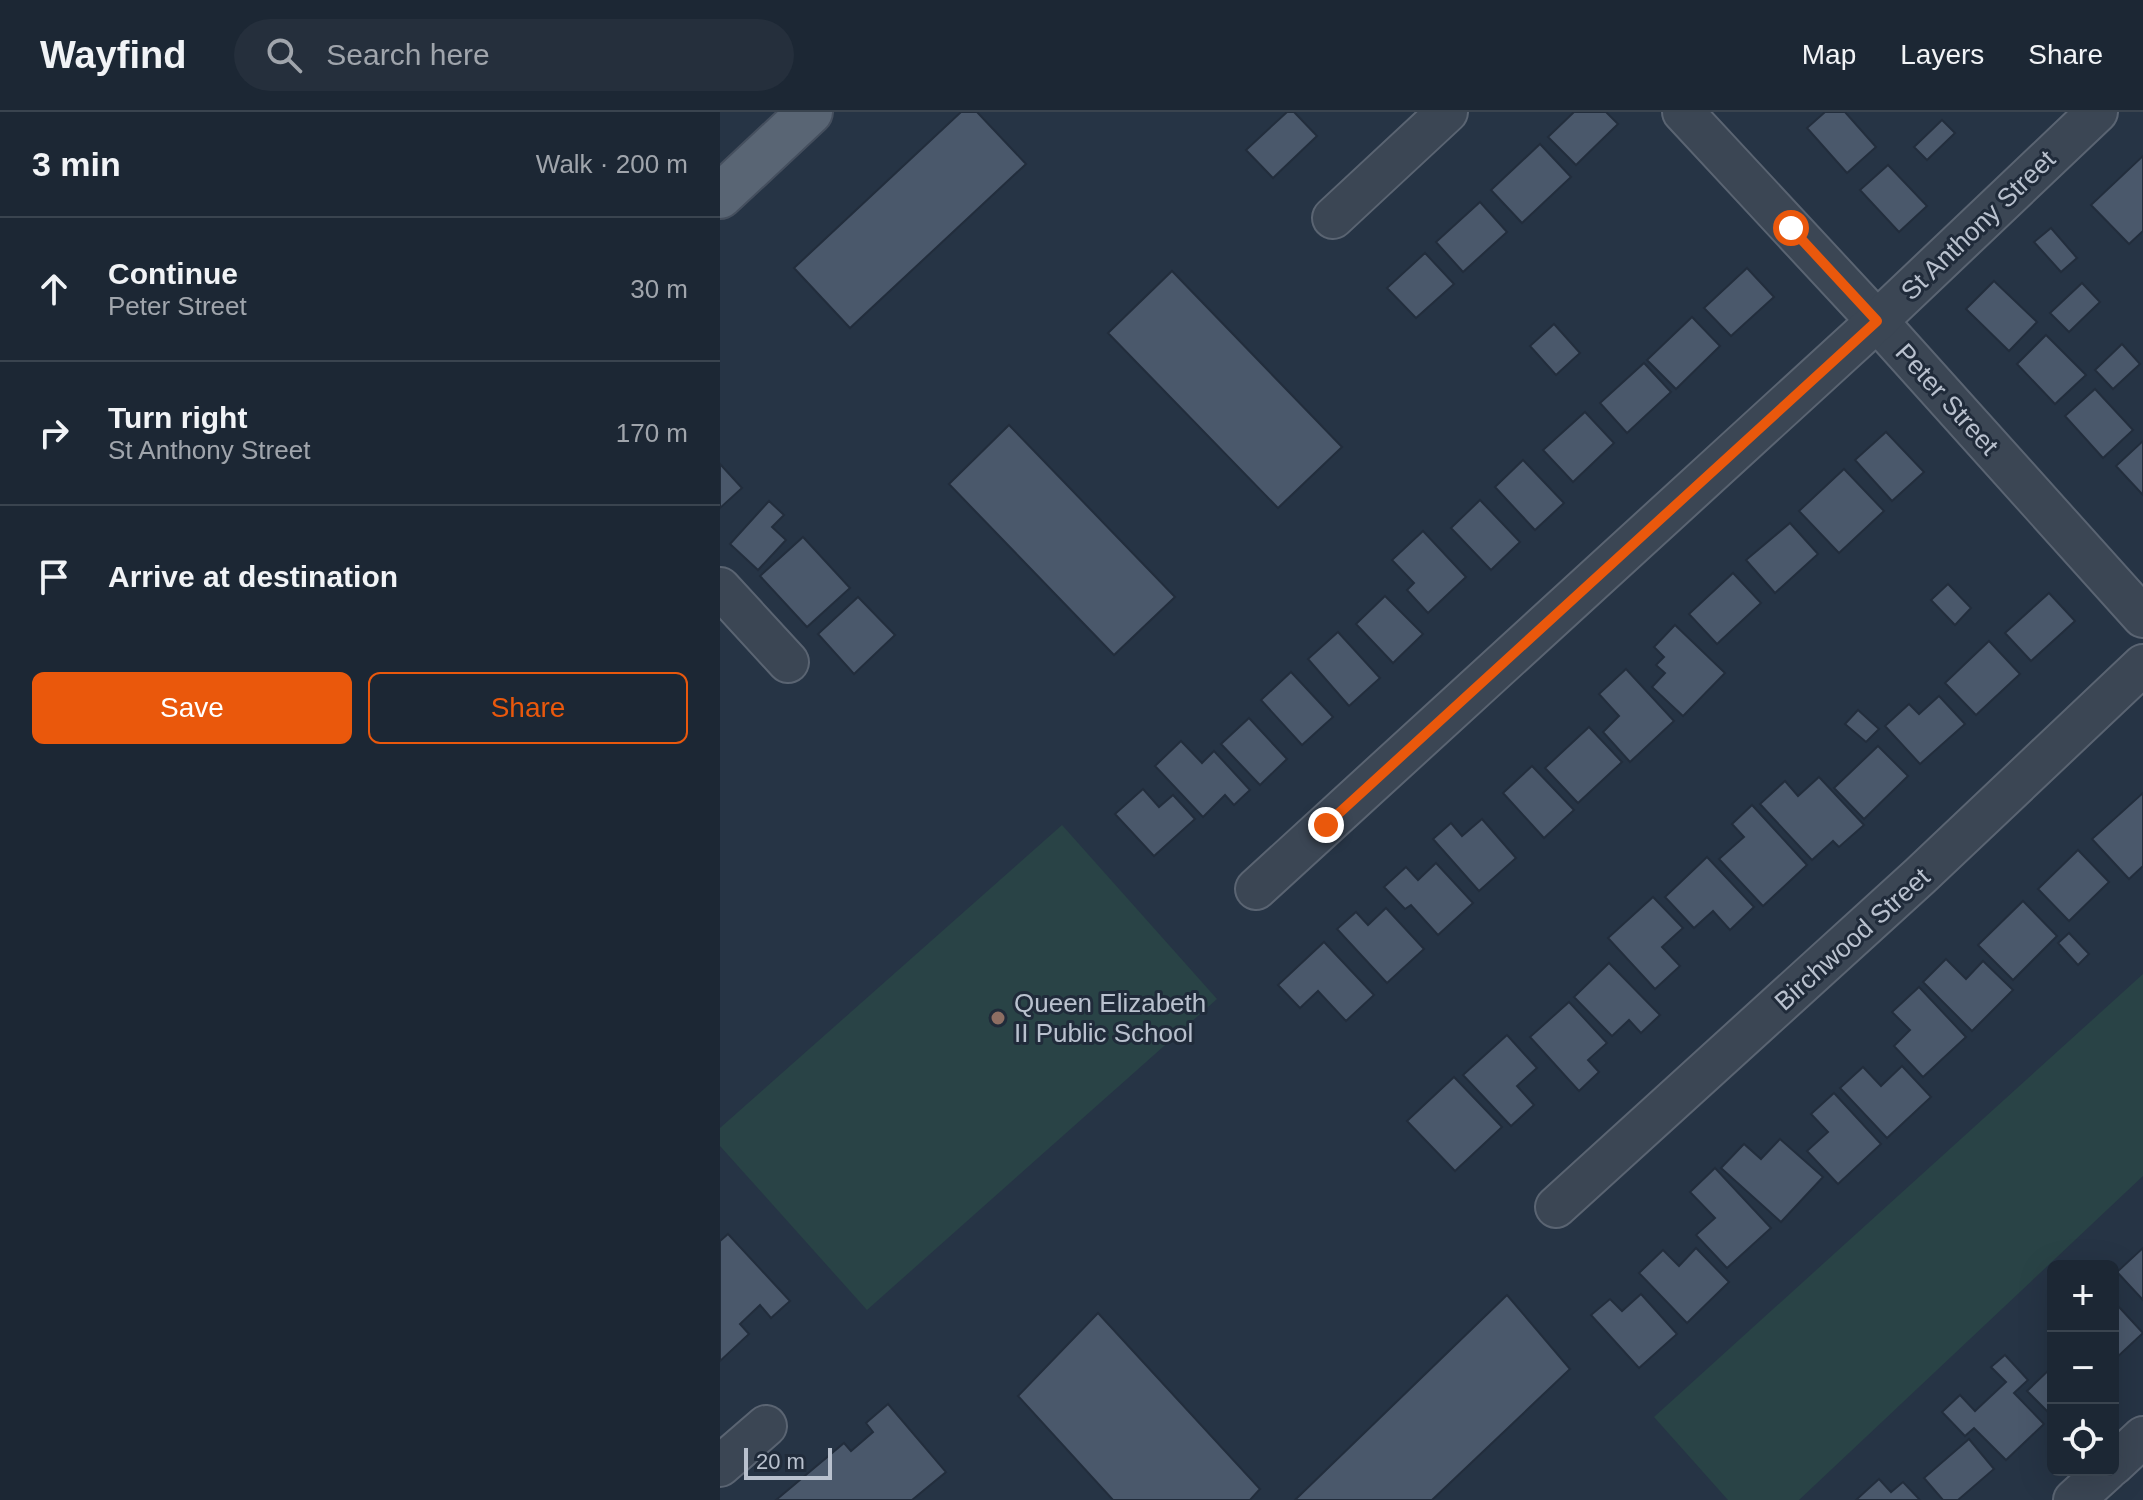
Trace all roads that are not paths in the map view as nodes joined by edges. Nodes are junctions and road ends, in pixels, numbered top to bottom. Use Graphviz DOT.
graph roads {
  1 [pos="810,112"];
  2 [pos="1447,112"];
  3 [pos="1683,112"];
  4 [pos="2097,112"];
  5 [pos="720,196"];
  6 [pos="1333,218"];
  7 [pos="1877,321"];
  8 [pos="720,588"];
  9 [pos="2143,617"];
  10 [pos="788,662"];
  11 [pos="2143,665"];
  12 [pos="1256,889"];
  13 [pos="1556,1207"];
  14 [pos="766,1426"];
  15 [pos="2143,1437"];
  16 [pos="2119,1459"];
  17 [pos="720,1466"];
  18 [pos="2100,1476"];
  19 [pos="2074,1500"];
  1 -- 5 [label="main road"];
  2 -- 6 [label="street"];
  3 -- 7 [label="street, Peter Street"];
  4 -- 7 [label="street, St Anthony Street"];
  7 -- 9 [label="street, Peter Street"];
  7 -- 12 [label="street, St Anthony Street"];
  8 -- 10 [label="street"];
  11 -- 13 [label="street, Birchwood Street"];
  14 -- 17 [label="street"];
  15 -- 16 [label="street"];
  18 -- 19 [label="street"];
}
